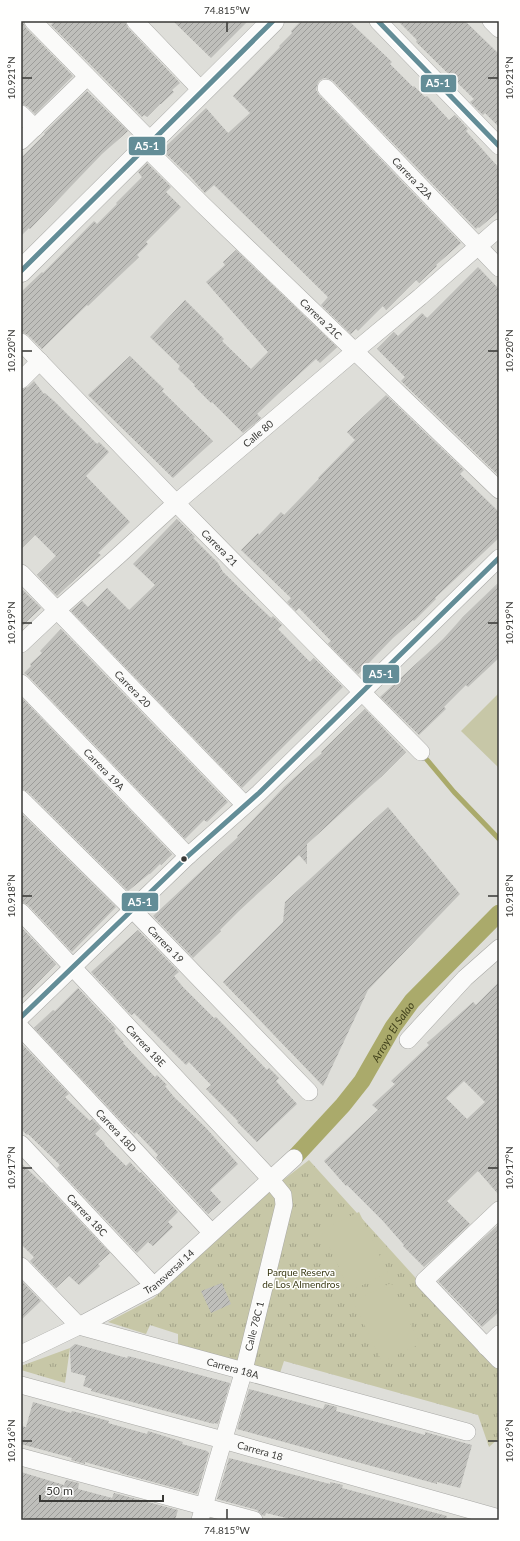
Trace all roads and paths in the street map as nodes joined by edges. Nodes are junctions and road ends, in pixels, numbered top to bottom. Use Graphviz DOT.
graph roads {
  1 [pos="32,21"];
  2 [pos="135,21"];
  3 [pos="273,21"];
  4 [pos="378,21"];
  5 [pos="491,21"];
  6 [pos="499,29"];
  7 [pos="86,77"];
  8 [pos="326,88"];
  9 [pos="202,91"];
  10 [pos="21,114"];
  11 [pos="34,128"];
  12 [pos="21,141"];
  13 [pos="148,144"];
  14 [pos="499,146"];
  15 [pos="499,228"];
  16 [pos="478,247"];
  17 [pos="499,268"];
  18 [pos="21,271"];
  19 [pos="21,342"];
  20 [pos="355,351"];
  21 [pos="40,361"];
  22 [pos="21,380"];
  23 [pos="499,490"];
  24 [pos="176,503"];
  25 [pos="499,558"];
  26 [pos="21,573"];
  27 [pos="57,610"];
  28 [pos="21,644"];
  29 [pos="21,683"];
  30 [pos="362,692"];
  31 [pos="421,752"];
  32 [pos="21,799"];
  33 [pos="245,805"];
  34 [pos="188,856"];
  35 [pos="132,909"];
  36 [pos="21,912"];
  37 [pos="499,948"];
  38 [pos="73,966"];
  39 [pos="21,1017"];
  40 [pos="21,1028"];
  41 [pos="408,1040"];
  42 [pos="309,1092"];
  43 [pos="21,1144"];
  44 [pos="294,1158"];
  45 [pos="271,1180"];
  46 [pos="499,1210"];
  47 [pos="212,1232"];
  48 [pos="21,1266"];
  49 [pos="154,1286"];
  50 [pos="79,1326"];
  51 [pos="499,1334"];
  52 [pos="486,1347"];
  53 [pos="21,1354"];
  54 [pos="499,1360"];
  55 [pos="244,1370"];
  56 [pos="21,1385"];
  57 [pos="467,1432"];
  58 [pos="223,1440"];
  59 [pos="21,1456"];
  60 [pos="202,1513"];
  61 [pos="499,1518"];
  62 [pos="254,1520"];
  1 -- 7 [label="street, Carrera 21C"];
  2 -- 9 [label="street"];
  3 -- 9 [label="street"];
  4 -- 14 [label="street"];
  5 -- 6 [label="street"];
  7 -- 11 [label="street"];
  7 -- 13 [label="street, Carrera 21C"];
  8 -- 16 [label="street, Carrera 22A"];
  9 -- 13 [label="street"];
  10 -- 11 [label="street"];
  11 -- 12 [label="street"];
  13 -- 18 [label="street"];
  13 -- 20 [label="street, Carrera 21C"];
  15 -- 16 [label="street, Calle 80"];
  16 -- 17 [label="street, Carrera 22A"];
  16 -- 20 [label="street, Calle 80"];
  19 -- 21 [label="street, Carrera 21"];
  20 -- 23 [label="street, Carrera 21C"];
  20 -- 24 [label="street, Calle 80"];
  21 -- 22 [label="street"];
  21 -- 24 [label="street, Carrera 21"];
  24 -- 27 [label="street, Calle 80"];
  24 -- 30 [label="street, Carrera 21"];
  25 -- 30 [label="street"];
  26 -- 27 [label="street, Carrera 20"];
  27 -- 28 [label="street, Calle 80"];
  27 -- 33 [label="street, Carrera 20"];
  29 -- 34 [label="street, Carrera 19A"];
  30 -- 31 [label="street, Carrera 21"];
  30 -- 33 [label="street"];
  32 -- 35 [label="street, Carrera 19"];
  33 -- 34 [label="street"];
  34 -- 35 [label="street"];
  35 -- 38 [label="street"];
  35 -- 42 [label="street, Carrera 19"];
  36 -- 38 [label="street, Carrera 18E"];
  37 -- 41 [label="street"];
  38 -- 39 [label="street"];
  38 -- 45 [label="street, Carrera 18E"];
  40 -- 47 [label="street, Carrera 18D"];
  43 -- 49 [label="street, Carrera 18C"];
  44 -- 45 [label="street, Transversal 14"];
  45 -- 47 [label="street, Transversal 14"];
  45 -- 55 [label="street, Calle 78C 1"];
  46 -- 52 [label="street"];
  47 -- 49 [label="street, Transversal 14"];
  48 -- 50 [label="street"];
  49 -- 50 [label="street, Transversal 14"];
  50 -- 53 [label="street, Transversal 14"];
  50 -- 55 [label="street, Carrera 18A"];
  51 -- 52 [label="street"];
  52 -- 54 [label="street"];
  55 -- 57 [label="street, Carrera 18A"];
  55 -- 58 [label="street, Calle 78C 1"];
  56 -- 58 [label="street, Carrera 18"];
  58 -- 60 [label="street, Calle 78C 1"];
  58 -- 61 [label="street, Carrera 18"];
  59 -- 60 [label="street"];
  60 -- 62 [label="street"];
}
